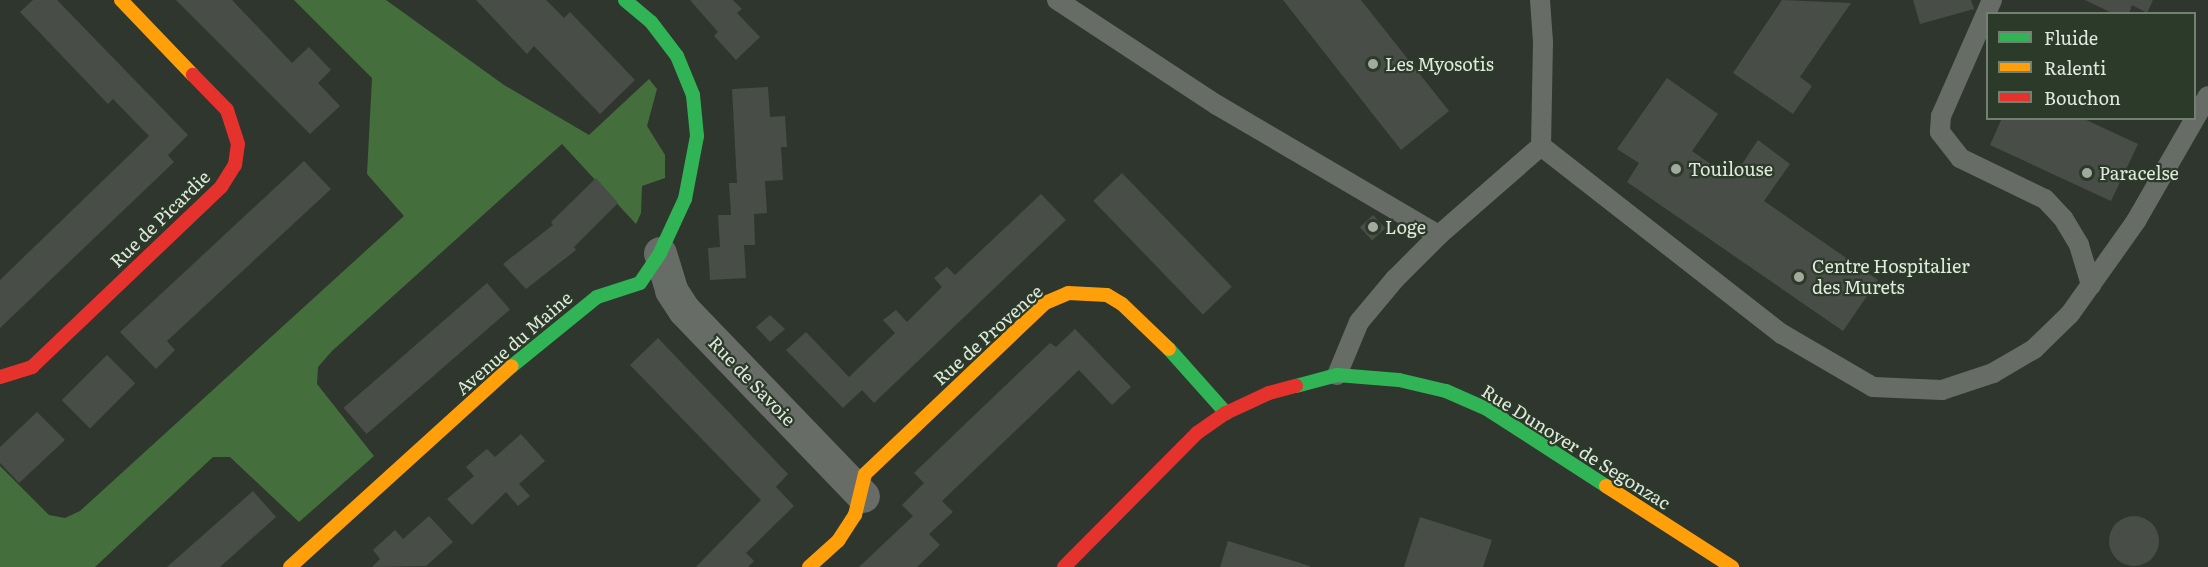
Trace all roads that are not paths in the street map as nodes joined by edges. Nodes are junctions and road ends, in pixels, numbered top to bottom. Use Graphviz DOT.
graph roads {
  1 [pos="121,0"];
  2 [pos="625,0"];
  3 [pos="1057,0"];
  4 [pos="1540,0"];
  5 [pos="1986,14"];
  6 [pos="2208,96"];
  7 [pos="2196,117"];
  8 [pos="2194,120"];
  9 [pos="1541,146"];
  10 [pos="1438,235"];
  11 [pos="660,254"];
  12 [pos="2091,285"];
  13 [pos="1337,375"];
  14 [pos="0,377"];
  15 [pos="1226,413"];
  16 [pos="862,496"];
  17 [pos="290,567"];
  18 [pos="809,567"];
  19 [pos="1064,567"];
  20 [pos="1732,567"];
  1 -- 14 [label="street, Rue de Picardie"];
  2 -- 11 [label="street, Avenue du Maine"];
  3 -- 10 [label="lane"];
  4 -- 9 [label="lane"];
  5 -- 12 [label="lane"];
  6 -- 7 [label="lane"];
  8 -- 12 [label="lane"];
  9 -- 10 [label="lane"];
  9 -- 12 [label="lane"];
  10 -- 13 [label="lane"];
  11 -- 16 [label="street, Rue de Savoie"];
  11 -- 17 [label="street, Avenue du Maine"];
  13 -- 15 [label="street, Rue Dunoyer de Segonzac"];
  13 -- 20 [label="street, Rue Dunoyer de Segonzac"];
  15 -- 16 [label="street, Rue de Provence"];
  15 -- 19 [label="street, Rue Dunoyer de Segonzac"];
  16 -- 18 [label="street, Rue de Provence"];
}
